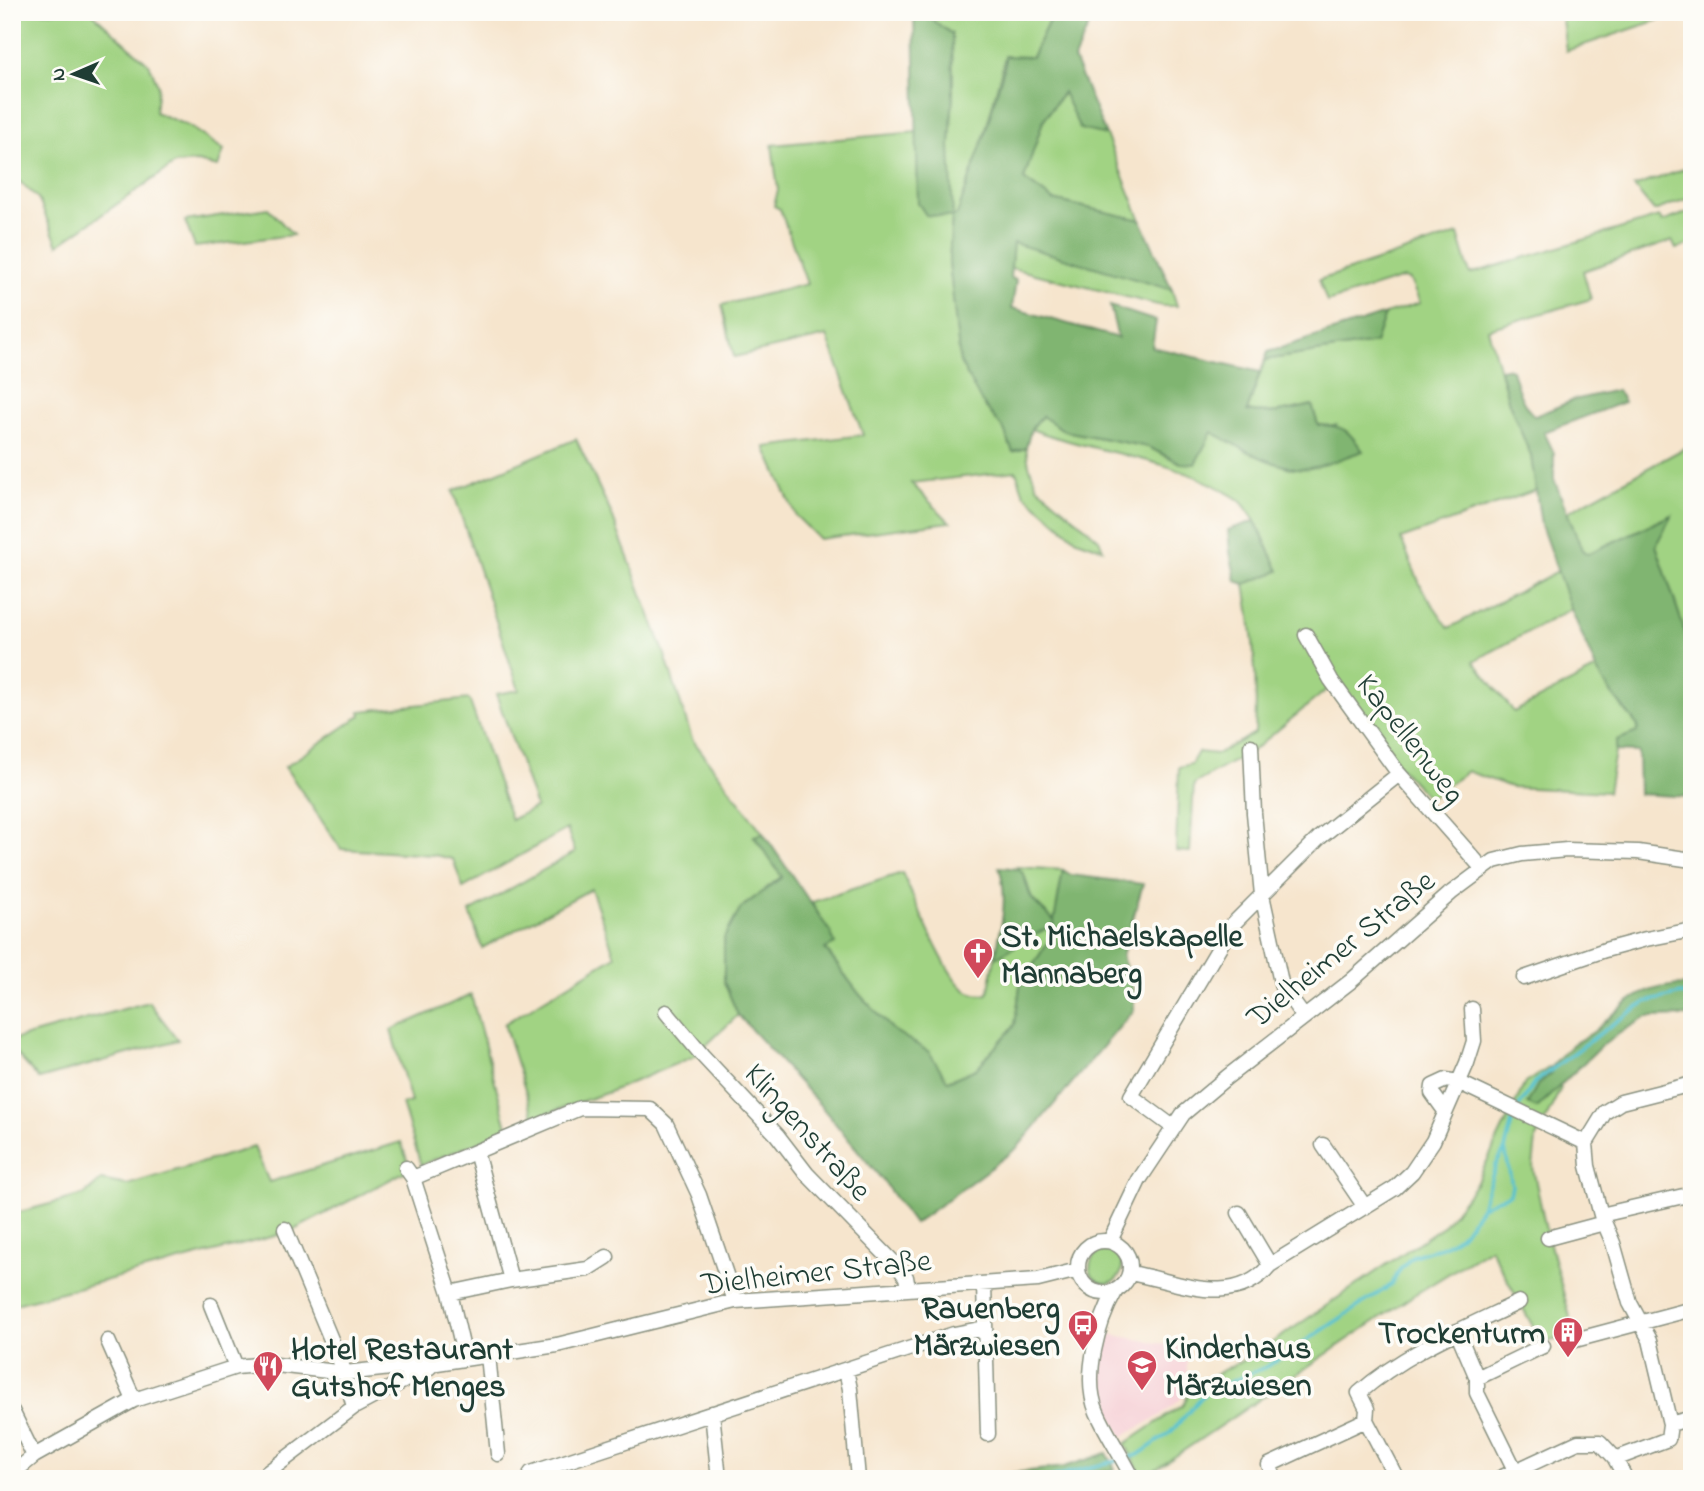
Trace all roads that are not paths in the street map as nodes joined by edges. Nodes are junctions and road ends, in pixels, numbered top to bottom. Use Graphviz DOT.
graph roads {
  1 [pos="1306,635"];
  2 [pos="1251,746"];
  3 [pos="1399,774"];
  4 [pos="1692,860"];
  5 [pos="1483,869"];
  6 [pos="1262,895"];
  7 [pos="1692,930"];
  8 [pos="1524,978"];
  9 [pos="1472,1009"];
  10 [pos="666,1012"];
  11 [pos="1304,1017"];
  12 [pos="1458,1082"];
  13 [pos="1692,1084"];
  14 [pos="1445,1111"];
  15 [pos="1167,1122"];
  16 [pos="1586,1143"];
  17 [pos="1324,1145"];
  18 [pos="476,1152"];
  19 [pos="1692,1194"];
  20 [pos="1366,1207"];
  21 [pos="1239,1213"];
  22 [pos="1603,1219"];
  23 [pos="285,1229"];
  24 [pos="1548,1238"];
  25 [pos="1110,1241"];
  26 [pos="607,1257"];
  27 [pos="1270,1265"];
  28 [pos="1078,1270"];
  29 [pos="1130,1273"];
  30 [pos="511,1280"];
  31 [pos="984,1284"];
  32 [pos="908,1288"];
  33 [pos="1095,1292"];
  34 [pos="1115,1292"];
  35 [pos="450,1293"];
  36 [pos="735,1301"];
  37 [pos="1519,1301"];
  38 [pos="211,1305"];
  39 [pos="1692,1308"];
  40 [pos="1105,1311"];
  41 [pos="1640,1323"];
  42 [pos="985,1328"];
  43 [pos="1457,1331"];
  44 [pos="1575,1340"];
  45 [pos="108,1341"];
  46 [pos="1543,1346"];
  47 [pos="488,1355"];
  48 [pos="465,1358"];
  49 [pos="437,1363"];
  50 [pos="236,1367"];
  51 [pos="846,1370"];
  52 [pos="345,1373"];
  53 [pos="1477,1378"];
  54 [pos="134,1400"];
  55 [pos="354,1407"];
  56 [pos="12,1411"];
  57 [pos="712,1413"];
  58 [pos="1692,1418"];
  59 [pos="1366,1420"];
  60 [pos="1670,1424"];
  61 [pos="988,1434"];
  62 [pos="498,1454"];
  63 [pos="34,1456"];
  64 [pos="1615,1459"];
  65 [pos="1515,1470"];
  66 [pos="531,1473"];
  67 [pos="12,1474"];
  68 [pos="1131,1474"];
  69 [pos="259,1479"];
  70 [pos="719,1479"];
  71 [pos="858,1479"];
  72 [pos="1275,1479"];
  73 [pos="1396,1479"];
  74 [pos="1498,1479"];
  75 [pos="1626,1479"];
  1 -- 3 [label="street, Kapellenweg"];
  2 -- 6 [label="street"];
  3 -- 5 [label="street, Kapellenweg"];
  3 -- 6 [label="street"];
  4 -- 5 [label="street, Dielheimer Straße"];
  5 -- 11 [label="street, Dielheimer Straße"];
  6 -- 11 [label="street"];
  6 -- 15 [label="street"];
  7 -- 8 [label="street"];
  9 -- 12 [label="street"];
  10 -- 32 [label="street, Klingenstraße"];
  11 -- 15 [label="street, Dielheimer Straße"];
  12 -- 14 [label="street"];
  12 -- 14 [label="street"];
  12 -- 16 [label="street"];
  13 -- 16 [label="street"];
  14 -- 20 [label="street"];
  15 -- 25 [label="street, Dielheimer Straße"];
  16 -- 22 [label="street"];
  17 -- 20 [label="street"];
  18 -- 30 [label="street"];
  18 -- 35 [label="street"];
  18 -- 36 [label="street"];
  19 -- 22 [label="street"];
  20 -- 27 [label="street"];
  21 -- 27 [label="street"];
  22 -- 24 [label="street"];
  22 -- 41 [label="street"];
  23 -- 52 [label="street"];
  25 -- 28 [label="street"];
  25 -- 29 [label="street"];
  26 -- 30 [label="street"];
  27 -- 29 [label="street"];
  28 -- 31 [label="street, Dielheimer Straße"];
  28 -- 33 [label="street"];
  29 -- 34 [label="street"];
  30 -- 35 [label="street"];
  31 -- 32 [label="street, Dielheimer Straße"];
  31 -- 42 [label="street"];
  32 -- 36 [label="street, Dielheimer Straße"];
  33 -- 34 [label="street"];
  33 -- 40 [label="street"];
  34 -- 40 [label="street"];
  35 -- 48 [label="street"];
  36 -- 47 [label="street, Dielheimer Straße"];
  37 -- 43 [label="street"];
  38 -- 50 [label="street"];
  39 -- 41 [label="street"];
  40 -- 68 [label="street"];
  41 -- 44 [label="street"];
  41 -- 60 [label="street"];
  42 -- 51 [label="street"];
  42 -- 61 [label="street"];
  43 -- 53 [label="street"];
  43 -- 59 [label="street"];
  45 -- 54 [label="street"];
  46 -- 53 [label="street"];
  47 -- 48 [label="street, Dielheimer Straße"];
  47 -- 62 [label="street"];
  48 -- 49 [label="street, Dielheimer Straße"];
  49 -- 52 [label="street"];
  49 -- 55 [label="street"];
  50 -- 52 [label="street"];
  50 -- 54 [label="street"];
  51 -- 57 [label="street"];
  51 -- 71 [label="street"];
  52 -- 55 [label="street"];
  53 -- 65 [label="street"];
  54 -- 63 [label="street"];
  55 -- 69 [label="street"];
  56 -- 63 [label="street"];
  57 -- 66 [label="street"];
  57 -- 70 [label="street"];
  58 -- 60 [label="street"];
  59 -- 72 [label="street"];
  59 -- 73 [label="street"];
  60 -- 64 [label="street"];
  63 -- 67 [label="street"];
  64 -- 65 [label="street"];
  64 -- 75 [label="street"];
  65 -- 74 [label="street"];
}
